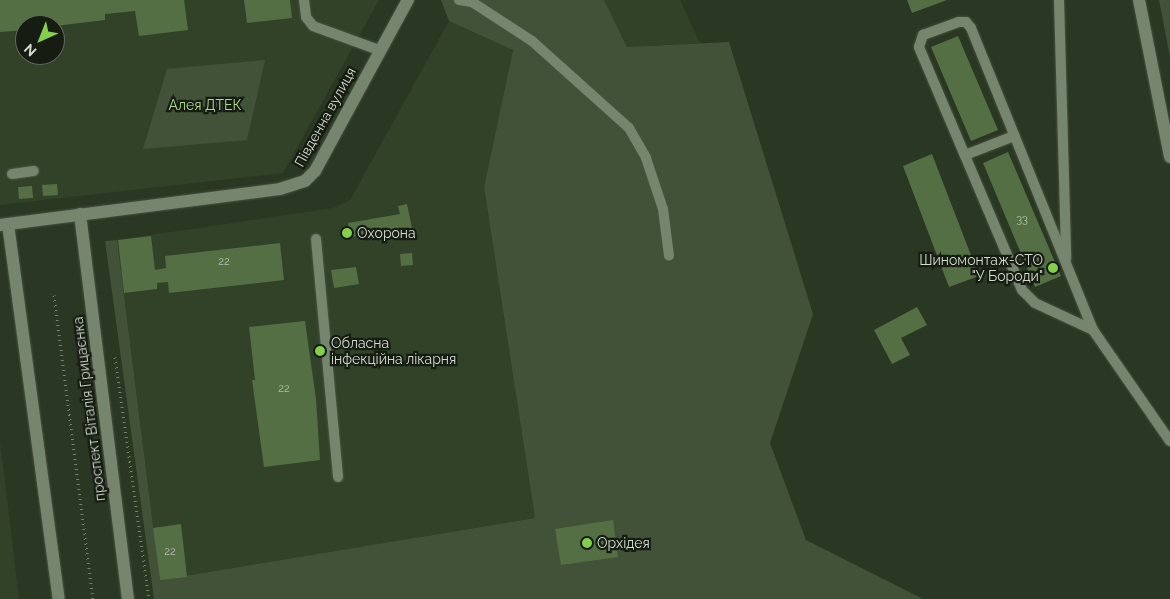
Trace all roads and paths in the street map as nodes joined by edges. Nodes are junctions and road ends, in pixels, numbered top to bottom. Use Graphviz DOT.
graph roads {
  1 [pos="304,0"];
  2 [pos="408,0"];
  3 [pos="459,0"];
  4 [pos="1059,0"];
  5 [pos="1138,0"];
  6 [pos="379,50"];
  7 [pos="1014,136"];
  8 [pos="965,155"];
  9 [pos="1170,157"];
  10 [pos="34,171"];
  11 [pos="12,174"];
  12 [pos="80,214"];
  13 [pos="4,224"];
  14 [pos="316,239"];
  15 [pos="669,256"];
  16 [pos="1066,261"];
  17 [pos="54,295"];
  18 [pos="1093,330"];
  19 [pos="114,347"];
  20 [pos="1170,441"];
  21 [pos="338,477"];
  22 [pos="59,599"];
  23 [pos="93,599"];
  24 [pos="128,599"];
  25 [pos="149,599"];
  1 -- 6 [label="lane"];
  2 -- 6 [label="street, Південна вулиця"];
  3 -- 15 [label="lane"];
  4 -- 16 [label="lane"];
  5 -- 9 [label="street"];
  6 -- 12 [label="street, Південна вулиця"];
  7 -- 8 [label="lane"];
  7 -- 8 [label="lane"];
  7 -- 16 [label="lane"];
  8 -- 18 [label="lane"];
  10 -- 11 [label="lane"];
  12 -- 13 [label="street, Південна вулиця"];
  12 -- 24 [label="street, проспект Віталія Грицаєнка"];
  13 -- 22 [label="street"];
  14 -- 21 [label="lane"];
  16 -- 18 [label="lane"];
  17 -- 23 [label="path"];
  18 -- 20 [label="lane"];
  19 -- 25 [label="path"];
}
